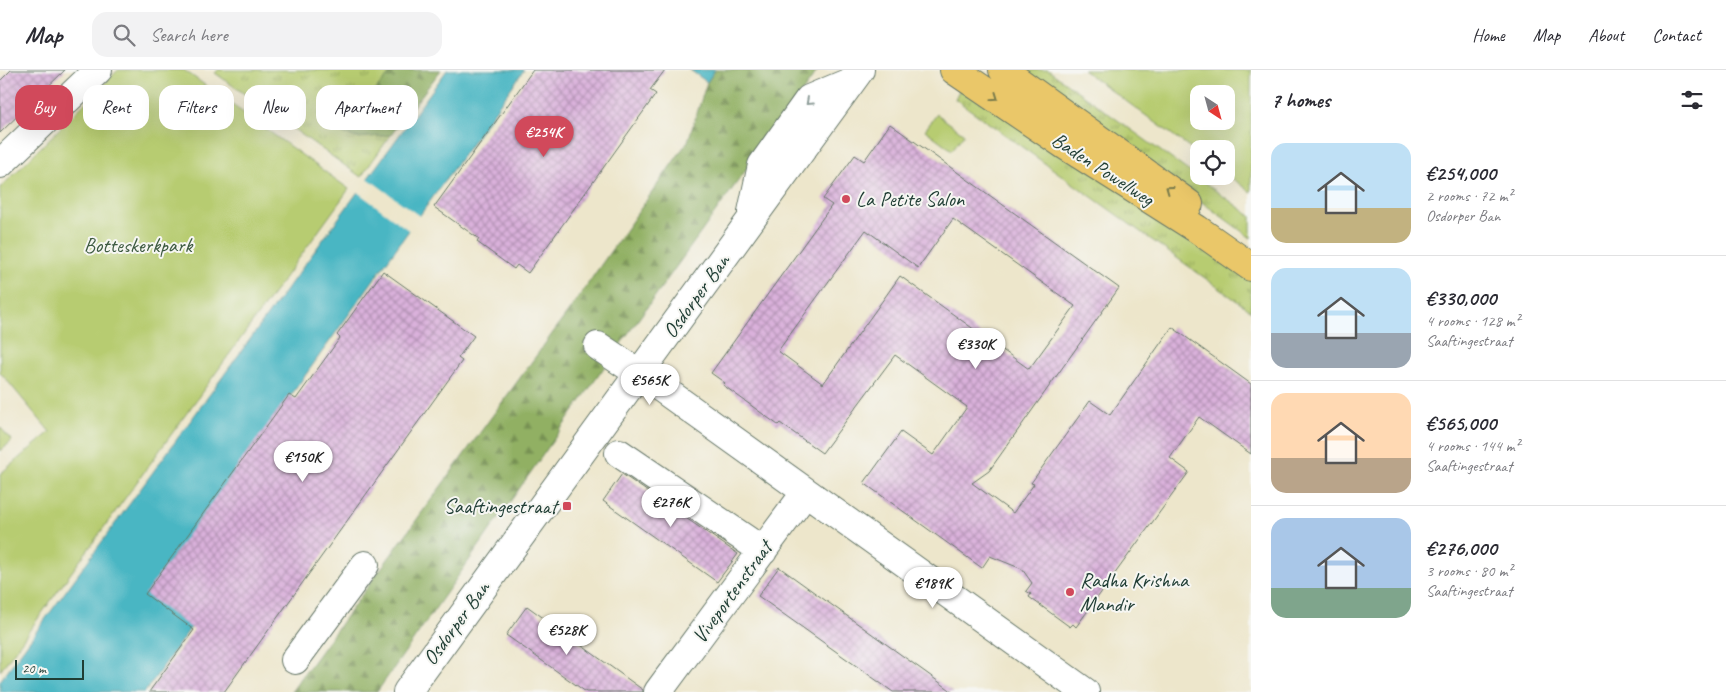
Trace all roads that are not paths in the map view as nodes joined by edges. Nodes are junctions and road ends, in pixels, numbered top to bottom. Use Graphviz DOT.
graph roads {
  1 [pos="98,70"];
  2 [pos="954,70"];
  3 [pos="1003,70"];
  4 [pos="856,76"];
  5 [pos="0,164"];
  6 [pos="1251,248"];
  7 [pos="1251,267"];
  8 [pos="598,346"];
  9 [pos="640,373"];
  10 [pos="619,453"];
  11 [pos="806,492"];
  12 [pos="763,551"];
  13 [pos="365,565"];
  14 [pos="295,660"];
  15 [pos="407,692"];
  16 [pos="658,692"];
  17 [pos="1085,692"];
  1 -- 5 [label="street"];
  2 -- 7 [label="main road, Baden Powellweg, one-way"];
  6 -- 3 [label="main road, Baden Powellweg, one-way"];
  4 -- 9 [label="street, Osdorper Ban"];
  8 -- 9 [label="street"];
  9 -- 11 [label="street"];
  9 -- 15 [label="street, Osdorper Ban"];
  10 -- 12 [label="street"];
  11 -- 12 [label="street, Viveportenstraat"];
  11 -- 17 [label="street"];
  12 -- 16 [label="street, Viveportenstraat"];
  13 -- 14 [label="street"];
}
